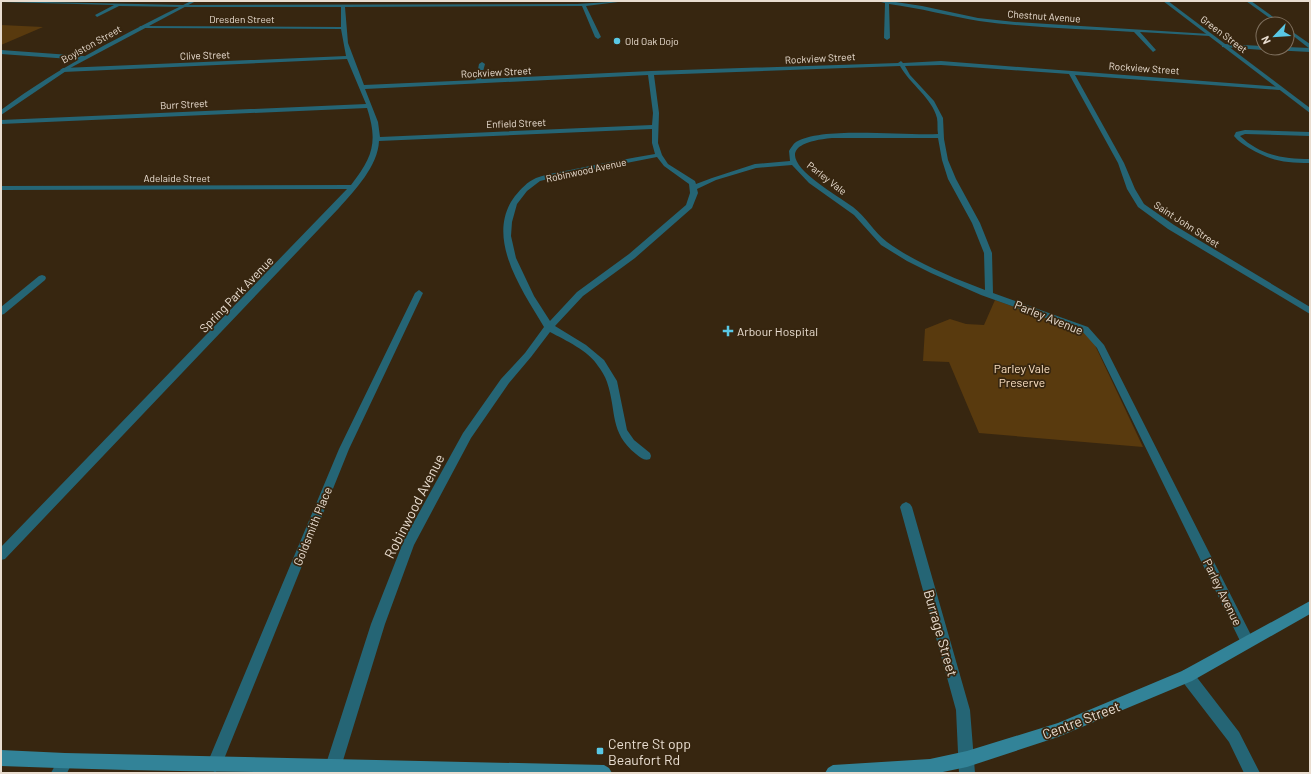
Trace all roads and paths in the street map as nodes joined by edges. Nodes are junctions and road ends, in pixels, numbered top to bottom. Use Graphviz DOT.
graph roads {
  1 [pos="194,1"];
  2 [pos="304,1"];
  3 [pos="624,1"];
  4 [pos="879,1"];
  5 [pos="1165,1"];
  6 [pos="1248,1"];
  7 [pos="1,2"];
  8 [pos="887,2"];
  9 [pos="464,3"];
  10 [pos="582,4"];
  11 [pos="119,5"];
  12 [pos="183,6"];
  13 [pos="300,6"];
  14 [pos="343,6"];
  15 [pos="97,16"];
  16 [pos="1270,16"];
  17 [pos="141,28"];
  18 [pos="343,28"];
  19 [pos="1136,31"];
  20 [pos="1210,35"];
  21 [pos="1295,35"];
  22 [pos="598,37"];
  23 [pos="887,38"];
  24 [pos="1224,46"];
  25 [pos="1310,47"];
  26 [pos="1255,48"];
  27 [pos="1295,49"];
  28 [pos="1153,50"];
  29 [pos="1310,50"];
  30 [pos="1,52"];
  31 [pos="349,57"];
  32 [pos="84,58"];
  33 [pos="901,63"];
  34 [pos="482,64"];
  35 [pos="63,70"];
  36 [pos="1071,72"];
  37 [pos="652,73"];
  38 [pos="478,82"];
  39 [pos="361,88"];
  40 [pos="1279,88"];
  41 [pos="368,106"];
  42 [pos="2,110"];
  43 [pos="1310,111"];
  44 [pos="1,122"];
  45 [pos="656,127"];
  46 [pos="1310,134"];
  47 [pos="941,136"];
  48 [pos="377,139"];
  49 [pos="659,155"];
  50 [pos="1310,161"];
  51 [pos="793,163"];
  52 [pos="352,187"];
  53 [pos="1,188"];
  54 [pos="11,188"];
  55 [pos="693,188"];
  56 [pos="1,195"];
  57 [pos="42,278"];
  58 [pos="419,293"];
  59 [pos="989,294"];
  60 [pos="1310,311"];
  61 [pos="1,312"];
  62 [pos="549,326"];
  63 [pos="646,456"];
  64 [pos="906,507"];
  65 [pos="1,555"];
  66 [pos="1310,607"];
  67 [pos="1247,640"];
  68 [pos="1187,676"];
  69 [pos="1,758"];
  70 [pos="215,764"];
  71 [pos="967,766"];
  72 [pos="62,767"];
  73 [pos="334,767"];
  74 [pos="604,773"];
  75 [pos="833,773"];
  76 [pos="1252,773"];
  1 -- 12 [label="street, Boylston Street"];
  2 -- 13 [label="street"];
  3 -- 10 [label="street"];
  4 -- 8 [label="street, Chestnut Avenue"];
  5 -- 20 [label="street, Green Street"];
  6 -- 16 [label="street"];
  7 -- 11 [label="street"];
  8 -- 19 [label="street, Chestnut Avenue"];
  8 -- 23 [label="street"];
  9 -- 10 [label="street"];
  9 -- 14 [label="street"];
  10 -- 22 [label="street"];
  11 -- 12 [label="street"];
  11 -- 15 [label="street"];
  12 -- 13 [label="street"];
  12 -- 17 [label="street, Boylston Street"];
  13 -- 14 [label="street"];
  14 -- 18 [label="street"];
  17 -- 18 [label="street, Dresden Street"];
  17 -- 32 [label="street, Boylston Street"];
  18 -- 31 [label="street"];
  19 -- 20 [label="street, Chestnut Avenue"];
  19 -- 28 [label="street"];
  20 -- 24 [label="street, Green Street"];
  21 -- 25 [label="street"];
  24 -- 26 [label="street"];
  24 -- 40 [label="street, Green Street"];
  27 -- 29 [label="street"];
  30 -- 32 [label="street"];
  31 -- 35 [label="street, Clive Street"];
  31 -- 39 [label="street"];
  32 -- 35 [label="street, Boylston Street"];
  33 -- 36 [label="street, Rockview Street"];
  33 -- 37 [label="street, Rockview Street"];
  33 -- 47 [label="street"];
  34 -- 38 [label="street"];
  35 -- 42 [label="street, Boylston Street"];
  36 -- 40 [label="street, Rockview Street"];
  36 -- 60 [label="street, Saint John Street"];
  37 -- 38 [label="street, Rockview Street"];
  37 -- 45 [label="street"];
  38 -- 39 [label="street, Rockview Street"];
  39 -- 41 [label="street"];
  40 -- 43 [label="street, Green Street"];
  41 -- 44 [label="street, Burr Street"];
  41 -- 48 [label="street"];
  45 -- 48 [label="street, Enfield Street"];
  45 -- 49 [label="street"];
  46 -- 50 [label="street"];
  47 -- 51 [label="street, Parley Vale"];
  47 -- 59 [label="street"];
  48 -- 52 [label="street, Spring Park Avenue"];
  49 -- 55 [label="street"];
  49 -- 62 [label="street, Robinwood Avenue"];
  51 -- 55 [label="street"];
  51 -- 59 [label="street, Parley Vale"];
  52 -- 54 [label="street, Adelaide Street"];
  52 -- 65 [label="street, Spring Park Avenue"];
  53 -- 54 [label="street, Adelaide Street"];
  54 -- 56 [label="street"];
  55 -- 62 [label="street, Robinwood Avenue"];
  57 -- 61 [label="street"];
  58 -- 70 [label="street, Goldsmith Place"];
  59 -- 67 [label="street, Parley Avenue"];
  62 -- 63 [label="street, Robinwood Avenue"];
  62 -- 73 [label="street, Robinwood Avenue"];
  64 -- 71 [label="street, Burrage Street"];
  66 -- 67 [label="main road, Centre Street"];
  67 -- 68 [label="main road, Centre Street"];
  68 -- 71 [label="main road, Centre Street"];
  68 -- 76 [label="street"];
  69 -- 72 [label="main road"];
  70 -- 72 [label="main road"];
  70 -- 73 [label="main road"];
  71 -- 75 [label="main road, Centre Street"];
  73 -- 74 [label="main road"];
}
